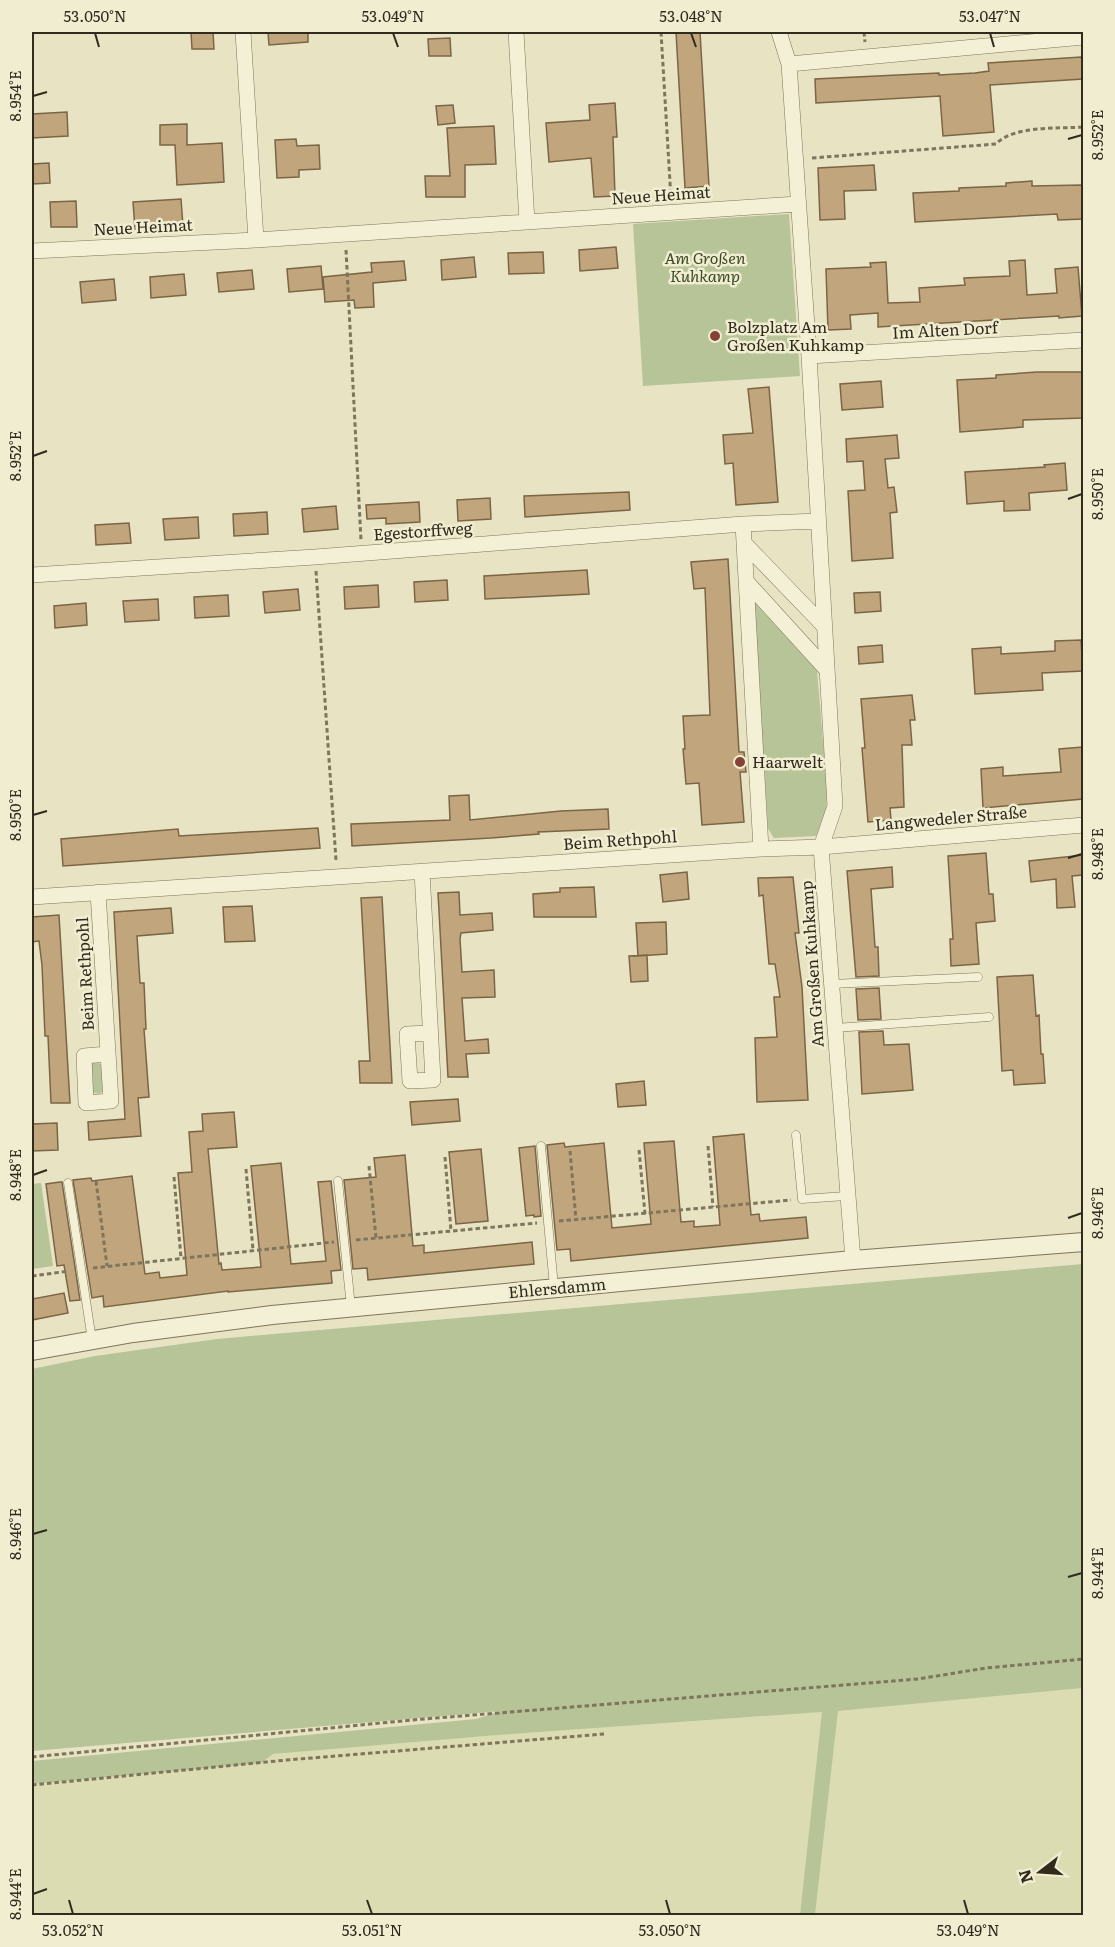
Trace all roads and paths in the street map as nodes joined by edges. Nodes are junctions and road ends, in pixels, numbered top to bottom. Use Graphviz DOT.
graph roads {
  1 [pos="243,32"];
  2 [pos="516,32"];
  3 [pos="661,32"];
  4 [pos="779,32"];
  5 [pos="1083,37"];
  6 [pos="789,64"];
  7 [pos="1083,128"];
  8 [pos="795,160"];
  9 [pos="798,204"];
  10 [pos="672,212"];
  11 [pos="527,222"];
  12 [pos="345,234"];
  13 [pos="256,240"];
  14 [pos="32,251"];
  15 [pos="1083,340"];
  16 [pos="809,356"];
  17 [pos="818,521"];
  18 [pos="743,524"];
  19 [pos="744,543"];
  20 [pos="362,553"];
  21 [pos="315,557"];
  22 [pos="32,575"];
  23 [pos="746,581"];
  24 [pos="824,626"];
  25 [pos="826,669"];
  26 [pos="1083,825"];
  27 [pos="821,847"];
  28 [pos="761,849"];
  29 [pos="422,871"];
  30 [pos="340,877"];
  31 [pos="98,892"];
  32 [pos="32,897"];
  33 [pos="978,977"];
  34 [pos="832,984"];
  35 [pos="988,1017"];
  36 [pos="835,1028"];
  37 [pos="430,1033"];
  38 [pos="108,1054"];
  39 [pos="796,1135"];
  40 [pos="541,1146"];
  41 [pos="708,1146"];
  42 [pos="639,1150"];
  43 [pos="570,1151"];
  44 [pos="445,1158"];
  45 [pos="369,1166"];
  46 [pos="246,1169"];
  47 [pos="174,1177"];
  48 [pos="96,1181"];
  49 [pos="338,1181"];
  50 [pos="68,1183"];
  51 [pos="846,1196"];
  52 [pos="802,1199"];
  53 [pos="713,1207"];
  54 [pos="645,1214"];
  55 [pos="576,1220"];
  56 [pos="548,1222"];
  57 [pos="451,1231"];
  58 [pos="376,1238"];
  59 [pos="344,1241"];
  60 [pos="1083,1242"];
  61 [pos="254,1250"];
  62 [pos="181,1258"];
  63 [pos="853,1260"];
  64 [pos="107,1266"];
  65 [pos="80,1270"];
  66 [pos="32,1276"];
  67 [pos="554,1288"];
  68 [pos="351,1307"];
  69 [pos="92,1340"];
  70 [pos="32,1351"];
  71 [pos="1083,1659"];
  72 [pos="604,1734"];
  73 [pos="32,1757"];
  74 [pos="32,1785"];
  1 -- 13 [label="street"];
  2 -- 11 [label="street"];
  3 -- 10 [label="path"];
  4 -- 6 [label="street, Am Großen Kuhkamp"];
  5 -- 6 [label="street"];
  6 -- 8 [label="street, Am Großen Kuhkamp"];
  7 -- 8 [label="path"];
  8 -- 9 [label="street, Am Großen Kuhkamp"];
  9 -- 10 [label="street, Neue Heimat"];
  9 -- 16 [label="street, Am Großen Kuhkamp"];
  10 -- 11 [label="street, Neue Heimat"];
  11 -- 12 [label="street, Neue Heimat"];
  12 -- 13 [label="street, Neue Heimat"];
  12 -- 20 [label="path"];
  13 -- 14 [label="street, Neue Heimat"];
  15 -- 16 [label="street, Im Alten Dorf"];
  16 -- 17 [label="street, Am Großen Kuhkamp"];
  17 -- 18 [label="street, Egestorffweg"];
  17 -- 24 [label="street, Am Großen Kuhkamp"];
  18 -- 19 [label="street"];
  18 -- 20 [label="street, Egestorffweg"];
  19 -- 23 [label="street"];
  19 -- 24 [label="street"];
  20 -- 21 [label="street, Egestorffweg"];
  21 -- 22 [label="street, Egestorffweg"];
  21 -- 30 [label="path"];
  23 -- 25 [label="street"];
  23 -- 28 [label="street"];
  24 -- 25 [label="street, Am Großen Kuhkamp"];
  25 -- 27 [label="street, Am Großen Kuhkamp"];
  26 -- 27 [label="street, Langwedeler Straße"];
  27 -- 28 [label="street, Beim Rethpohl"];
  27 -- 34 [label="street, Am Großen Kuhkamp"];
  28 -- 29 [label="street, Beim Rethpohl"];
  29 -- 30 [label="street, Beim Rethpohl"];
  29 -- 37 [label="street"];
  30 -- 31 [label="street, Beim Rethpohl"];
  31 -- 32 [label="street, Beim Rethpohl"];
  31 -- 38 [label="street, Beim Rethpohl"];
  33 -- 34 [label="lane"];
  34 -- 36 [label="street, Am Großen Kuhkamp"];
  35 -- 36 [label="lane"];
  36 -- 51 [label="street, Am Großen Kuhkamp"];
  39 -- 52 [label="lane"];
  40 -- 56 [label="lane"];
  41 -- 53 [label="path"];
  42 -- 54 [label="path"];
  43 -- 55 [label="path"];
  44 -- 57 [label="path"];
  45 -- 58 [label="path"];
  46 -- 61 [label="path"];
  47 -- 62 [label="path"];
  48 -- 64 [label="path"];
  49 -- 59 [label="lane"];
  50 -- 65 [label="lane"];
  51 -- 52 [label="lane"];
  51 -- 63 [label="street, Am Großen Kuhkamp"];
  52 -- 53 [label="path"];
  53 -- 54 [label="path"];
  54 -- 55 [label="path"];
  55 -- 56 [label="path"];
  56 -- 57 [label="path"];
  56 -- 67 [label="lane"];
  57 -- 58 [label="path"];
  58 -- 59 [label="path"];
  59 -- 61 [label="path"];
  59 -- 68 [label="lane"];
  60 -- 63 [label="street, Ehlersdamm"];
  61 -- 62 [label="path"];
  62 -- 64 [label="path"];
  63 -- 67 [label="street, Ehlersdamm"];
  64 -- 65 [label="path"];
  65 -- 66 [label="path"];
  65 -- 69 [label="lane"];
  67 -- 68 [label="street, Ehlersdamm"];
  68 -- 69 [label="street, Ehlersdamm"];
  69 -- 70 [label="street, Ehlersdamm"];
  71 -- 73 [label="path"];
  72 -- 74 [label="path"];
}
